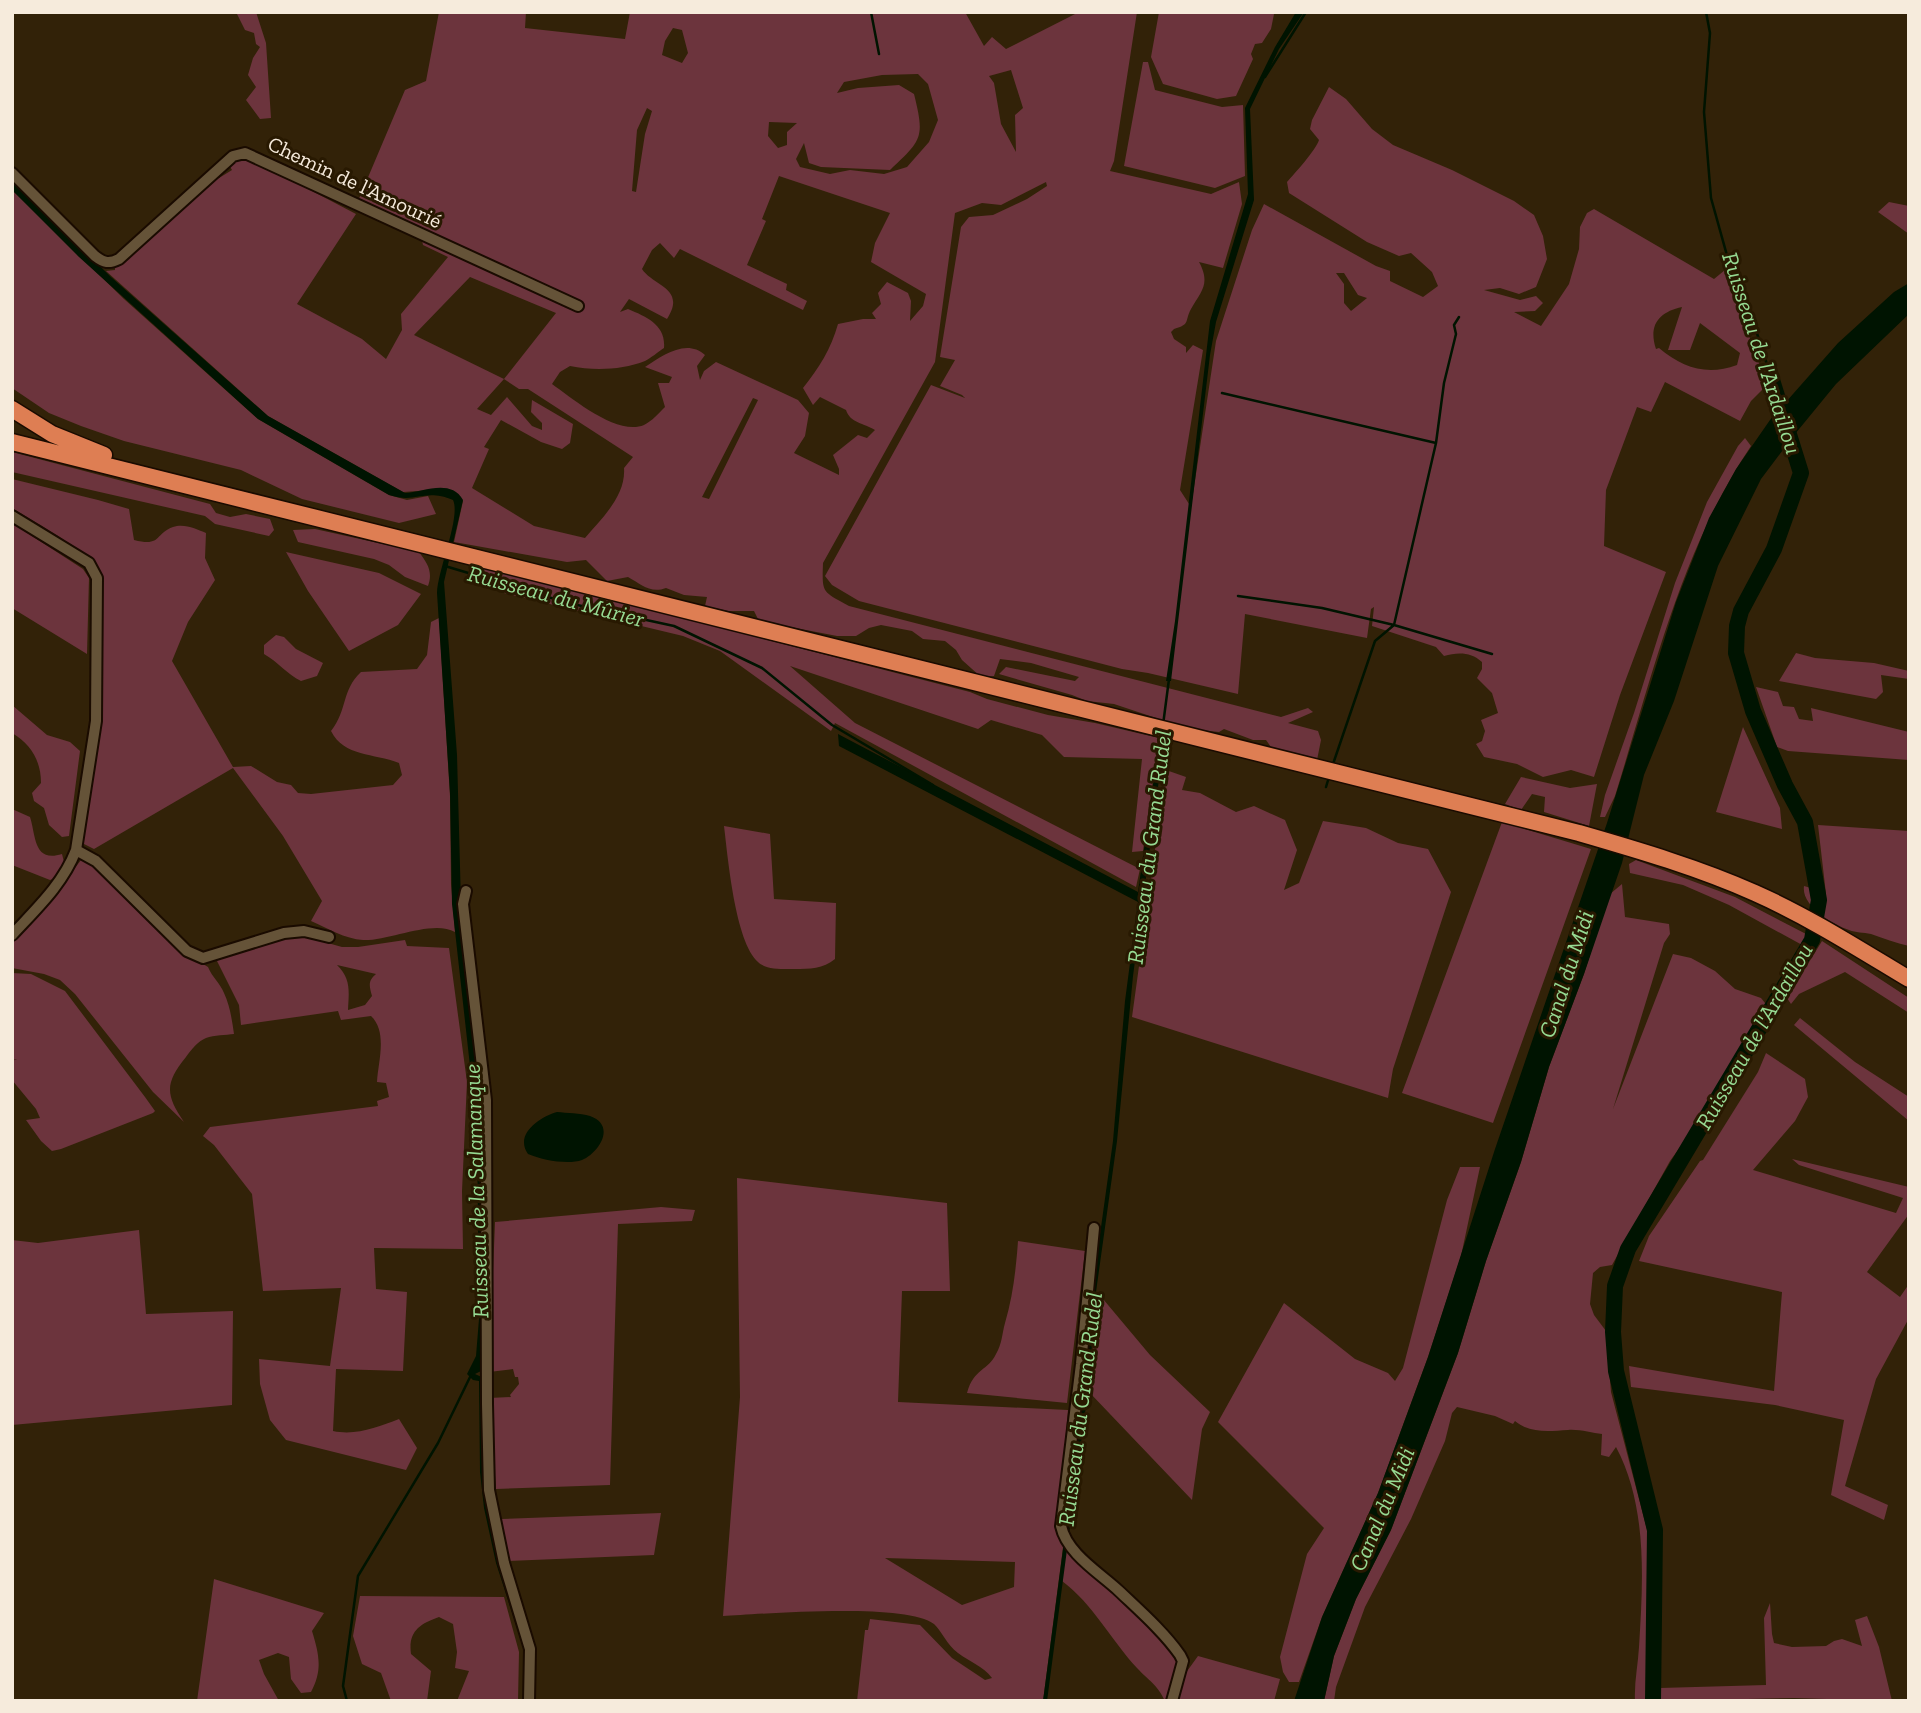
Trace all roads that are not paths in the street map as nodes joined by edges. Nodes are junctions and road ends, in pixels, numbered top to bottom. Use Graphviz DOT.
graph roads {
  1 [pos="12,173"];
  2 [pos="578,306"];
  3 [pos="12,409"];
  4 [pos="12,442"];
  5 [pos="12,447"];
  6 [pos="157,478"];
  7 [pos="220,493"];
  8 [pos="12,516"];
  9 [pos="76,850"];
  10 [pos="466,891"];
  11 [pos="1823,930"];
  12 [pos="12,935"];
  13 [pos="330,937"];
  14 [pos="1909,969"];
  15 [pos="1909,979"];
  16 [pos="1909,985"];
  17 [pos="1094,1228"];
  18 [pos="529,1701"];
  19 [pos="1172,1701"];
  1 -- 2 [label="street, Chemin de l'Amourié"];
  3 -- 7 [label="highway"];
  4 -- 6 [label="highway"];
  5 -- 6 [label="highway"];
  6 -- 7 [label="highway"];
  7 -- 11 [label="highway"];
  8 -- 9 [label="street"];
  9 -- 12 [label="street"];
  9 -- 13 [label="street"];
  10 -- 18 [label="street"];
  11 -- 14 [label="highway"];
  11 -- 15 [label="highway"];
  11 -- 16 [label="highway"];
  17 -- 19 [label="street"];
}
